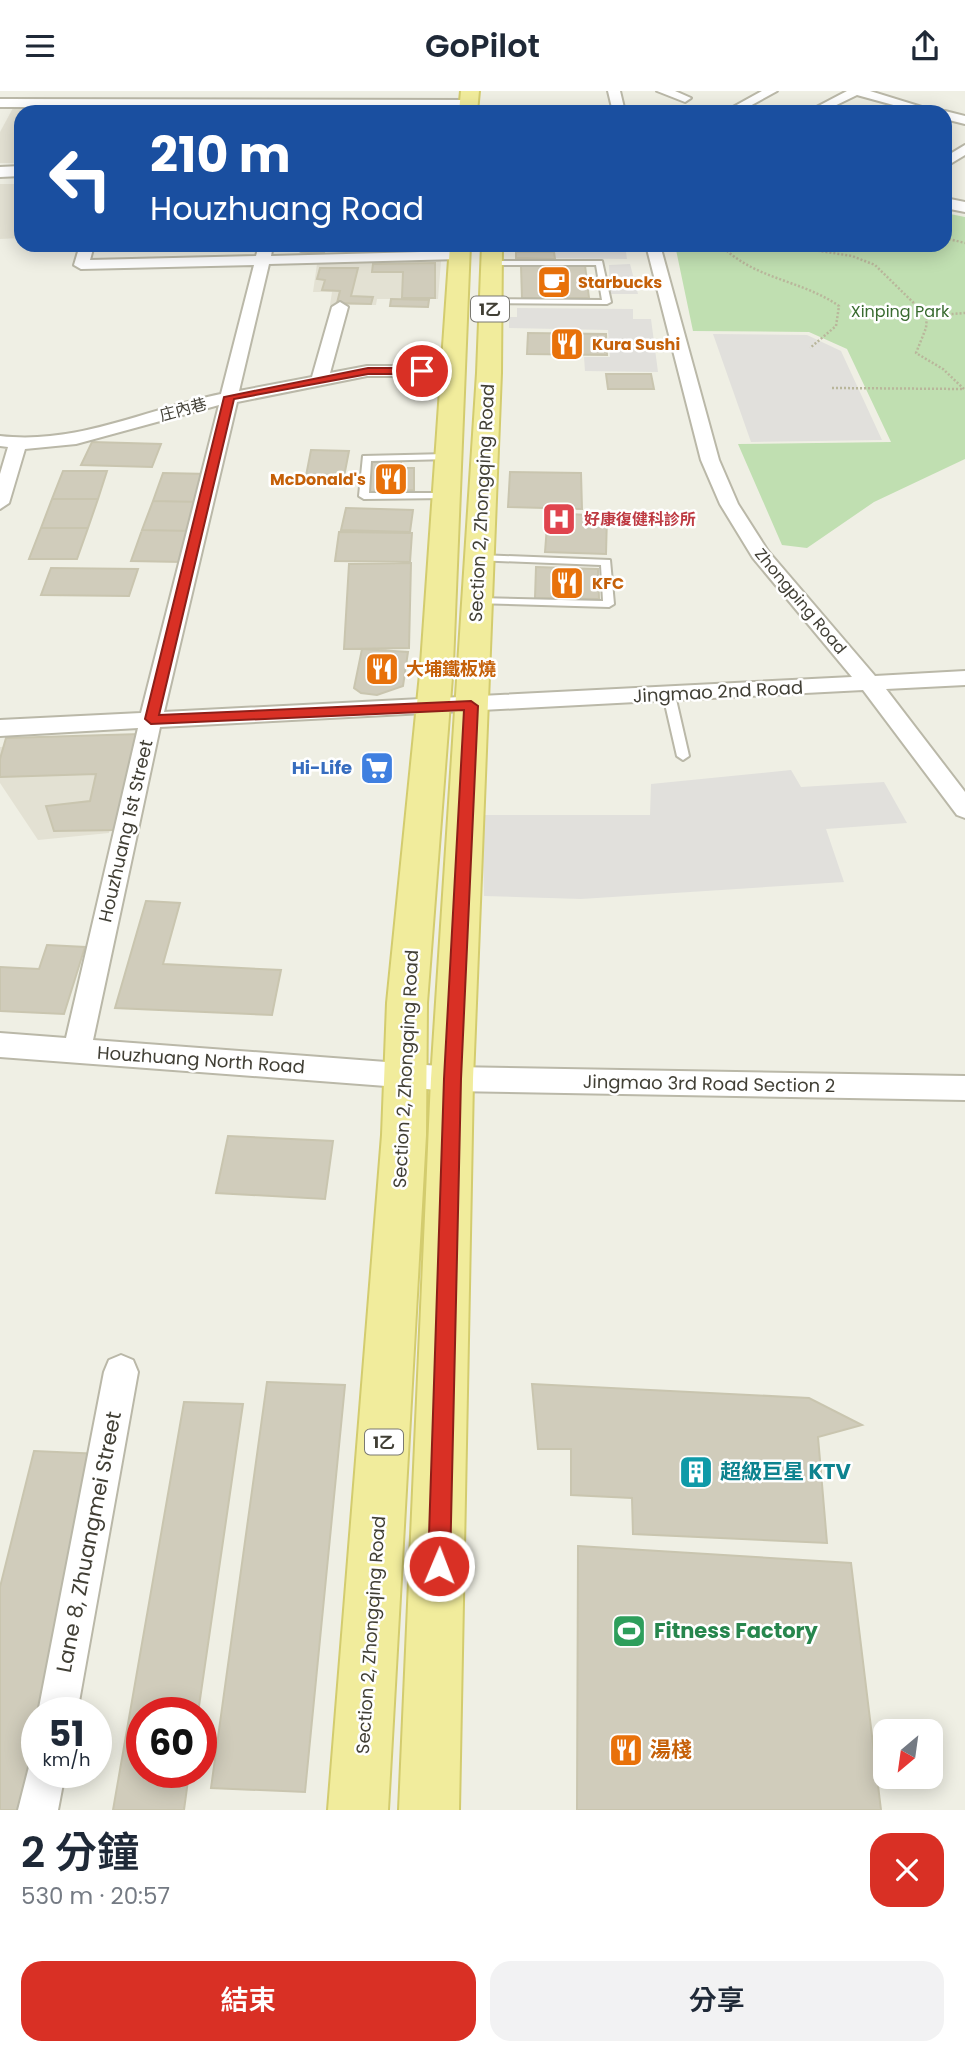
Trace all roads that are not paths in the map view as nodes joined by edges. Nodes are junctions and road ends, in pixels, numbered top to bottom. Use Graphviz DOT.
graph roads {
  1 [pos="13,91"];
  2 [pos="114,91"];
  3 [pos="663,91"];
  4 [pos="771,91"];
  5 [pos="857,91"];
  6 [pos="223,97"];
  7 [pos="329,97"];
  8 [pos="407,97"];
  9 [pos="685,98"];
  10 [pos="469,102"];
  11 [pos="108,103"];
  12 [pos="37,105"];
  13 [pos="744,105"];
  14 [pos="828,105"];
  15 [pos="903,105"];
  16 [pos="2,106"];
  17 [pos="965,149"];
  18 [pos="952,163"];
  19 [pos="85,252"];
  20 [pos="264,252"];
  21 [pos="459,252"];
  22 [pos="655,252"];
  23 [pos="491,254"];
  24 [pos="490,301"];
  25 [pos="341,307"];
  26 [pos="451,371"];
  27 [pos="320,379"];
  28 [pos="229,397"];
  29 [pos="9,443"];
  30 [pos="447,457"];
  31 [pos="445,496"];
  32 [pos="0,503"];
  33 [pos="479,558"];
  34 [pos="477,601"];
  35 [pos="965,678"];
  36 [pos="870,684"];
  37 [pos="669,695"];
  38 [pos="471,706"];
  39 [pos="430,707"];
  40 [pos="151,719"];
  41 [pos="0,728"];
  42 [pos="683,756"];
  43 [pos="965,809"];
  44 [pos="0,1045"];
  45 [pos="77,1051"];
  46 [pos="402,1074"];
  47 [pos="452,1079"];
  48 [pos="965,1088"];
  49 [pos="121,1372"];
  50 [pos="60,1697"];
  51 [pos="43,1788"];
  52 [pos="38,1810"];
  53 [pos="358,1810"];
  54 [pos="429,1810"];
  1 -- 16 [label="street"];
  2 -- 11 [label="street"];
  3 -- 9 [label="street"];
  4 -- 13 [label="street"];
  5 -- 14 [label="street"];
  5 -- 15 [label="street"];
  6 -- 7 [label="street"];
  6 -- 11 [label="street"];
  7 -- 8 [label="street"];
  8 -- 10 [label="street"];
  11 -- 12 [label="street"];
  17 -- 18 [label="street"];
  19 -- 20 [label="street"];
  20 -- 28 [label="street, Houzhuang 1st Street"];
  21 -- 26 [label="main road, Section 2, Zhongqing Road / 1乙"];
  22 -- 36 [label="street, Zhongping Road"];
  23 -- 24 [label="main road, Section 2, Zhongqing Road / 1乙"];
  23 -- 24 [label="lane"];
  24 -- 33 [label="main road, Section 2, Zhongqing Road / 1乙"];
  25 -- 27 [label="street"];
  26 -- 27 [label="street, 庄內巷"];
  26 -- 30 [label="main road, Section 2, Zhongqing Road / 1乙"];
  27 -- 28 [label="street, 庄內巷"];
  28 -- 29 [label="street, 庄內巷"];
  28 -- 40 [label="street, Houzhuang 1st Street"];
  29 -- 32 [label="street"];
  30 -- 31 [label="main road, Section 2, Zhongqing Road / 1乙"];
  30 -- 31 [label="lane"];
  31 -- 39 [label="main road, Section 2, Zhongqing Road / 1乙"];
  33 -- 34 [label="main road, Section 2, Zhongqing Road / 1乙"];
  33 -- 34 [label="lane"];
  34 -- 38 [label="main road, Section 2, Zhongqing Road / 1乙"];
  35 -- 36 [label="street, Jingmao 2nd Road"];
  36 -- 37 [label="street, Jingmao 2nd Road"];
  36 -- 43 [label="street, Zhongping Road"];
  37 -- 38 [label="street, Jingmao 2nd Road"];
  37 -- 42 [label="lane"];
  38 -- 39 [label="street, Jingmao 2nd Road"];
  38 -- 47 [label="main road, Section 2, Zhongqing Road / 1乙"];
  39 -- 40 [label="street, Jingmao 2nd Road"];
  39 -- 46 [label="main road, Section 2, Zhongqing Road / 1乙"];
  40 -- 41 [label="street, Jingmao 2nd Road"];
  40 -- 45 [label="street, Houzhuang 1st Street"];
  44 -- 45 [label="street, Houzhuang North Road"];
  45 -- 46 [label="street, Houzhuang North Road"];
  46 -- 47 [label="street, Houzhuang North Road"];
  46 -- 53 [label="main road, Section 2, Zhongqing Road / 1乙"];
  47 -- 48 [label="street, Jingmao 3rd Road Section 2"];
  47 -- 54 [label="main road, Section 2, Zhongqing Road / 1乙"];
  49 -- 50 [label="street, Lane 8, Zhuangmei Street"];
  51 -- 52 [label="street"];
}
